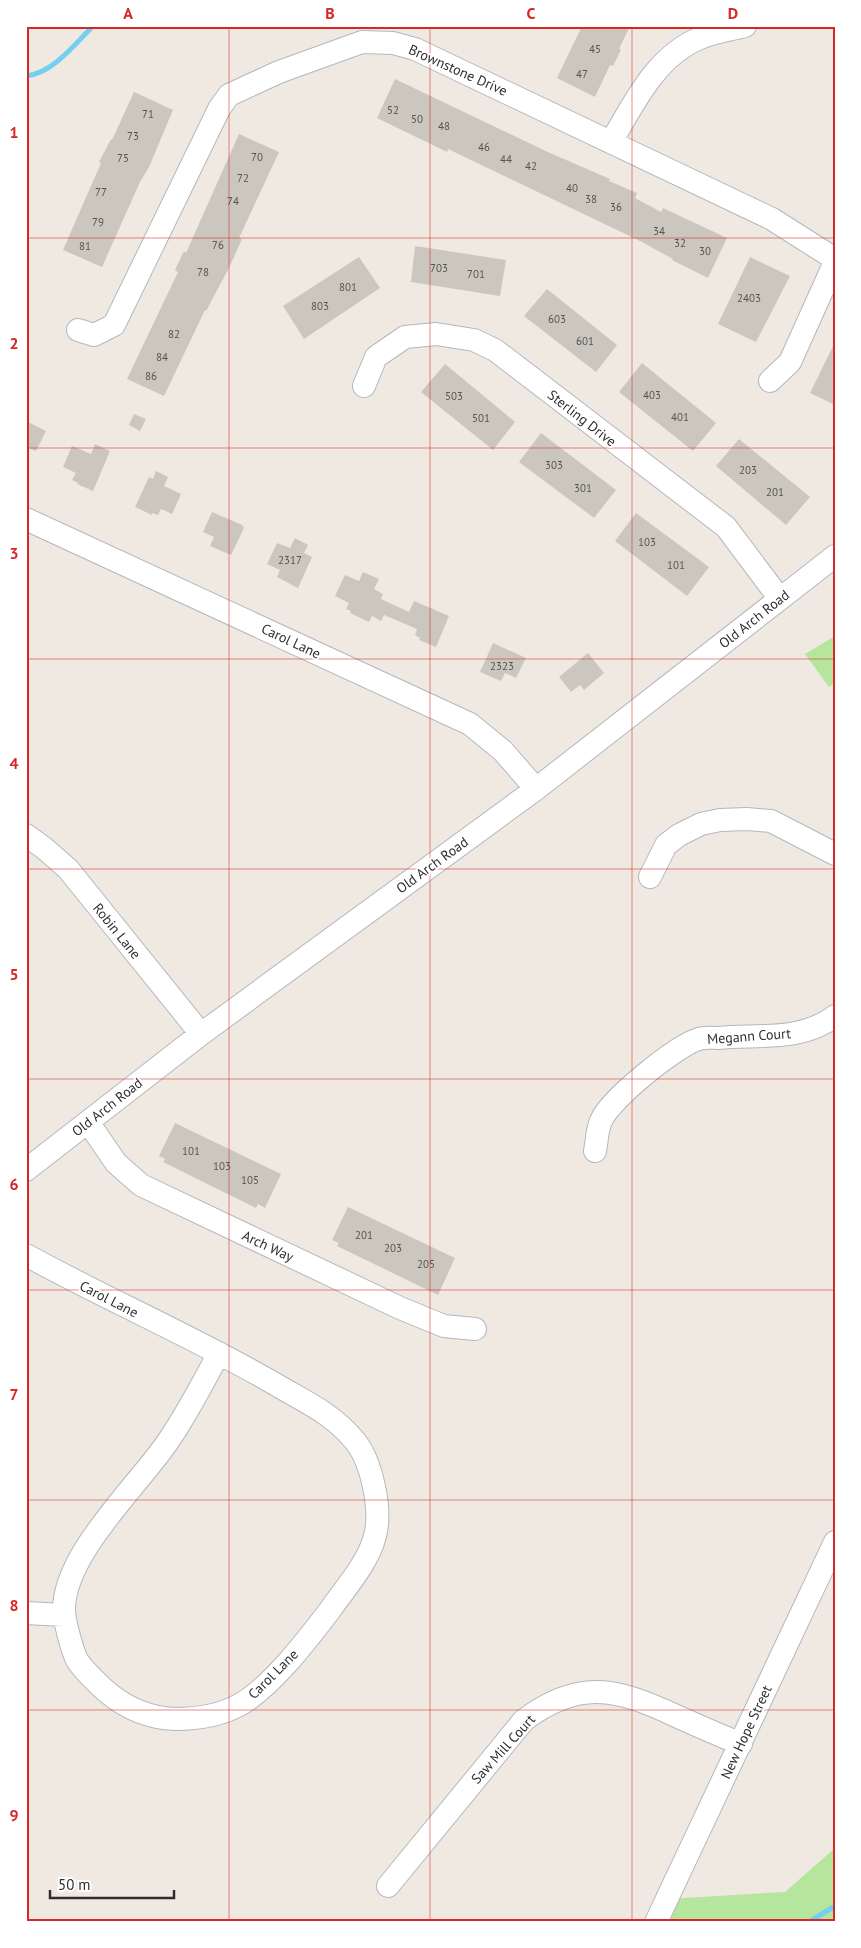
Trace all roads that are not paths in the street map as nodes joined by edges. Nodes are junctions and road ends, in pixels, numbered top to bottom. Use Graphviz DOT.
graph roads {
  1 [pos="745,26"];
  2 [pos="611,142"];
  3 [pos="835,260"];
  4 [pos="78,330"];
  5 [pos="770,381"];
  6 [pos="364,386"];
  7 [pos="26,519"];
  8 [pos="835,556"];
  9 [pos="780,599"];
  10 [pos="536,789"];
  11 [pos="26,835"];
  12 [pos="835,854"];
  13 [pos="650,877"];
  14 [pos="835,1016"];
  15 [pos="200,1034"];
  16 [pos="88,1122"];
  17 [pos="595,1151"];
  18 [pos="26,1170"];
  19 [pos="26,1255"];
  20 [pos="474,1329"];
  21 [pos="219,1353"];
  22 [pos="835,1542"];
  23 [pos="26,1613"];
  24 [pos="64,1615"];
  25 [pos="741,1744"];
  26 [pos="388,1886"];
  27 [pos="658,1918"];
  1 -- 2 [label="street"];
  2 -- 3 [label="street, Brownstone Drive"];
  2 -- 4 [label="street, Brownstone Drive"];
  3 -- 5 [label="street"];
  6 -- 9 [label="street, Sterling Drive"];
  7 -- 10 [label="street, Carol Lane"];
  8 -- 9 [label="street, Old Arch Road"];
  9 -- 10 [label="street, Old Arch Road"];
  10 -- 15 [label="street, Old Arch Road"];
  11 -- 15 [label="street, Robin Lane"];
  12 -- 13 [label="street"];
  14 -- 17 [label="street, Megann Court"];
  15 -- 16 [label="street, Old Arch Road"];
  16 -- 18 [label="street, Old Arch Road"];
  16 -- 20 [label="street, Arch Way"];
  19 -- 21 [label="street, Carol Lane"];
  21 -- 24 [label="street, Carol Lane"];
  21 -- 24 [label="street, Carol Lane"];
  22 -- 25 [label="street, New Hope Street"];
  23 -- 24 [label="street"];
  25 -- 26 [label="street, Saw Mill Court"];
  25 -- 27 [label="street, New Hope Street"];
}
